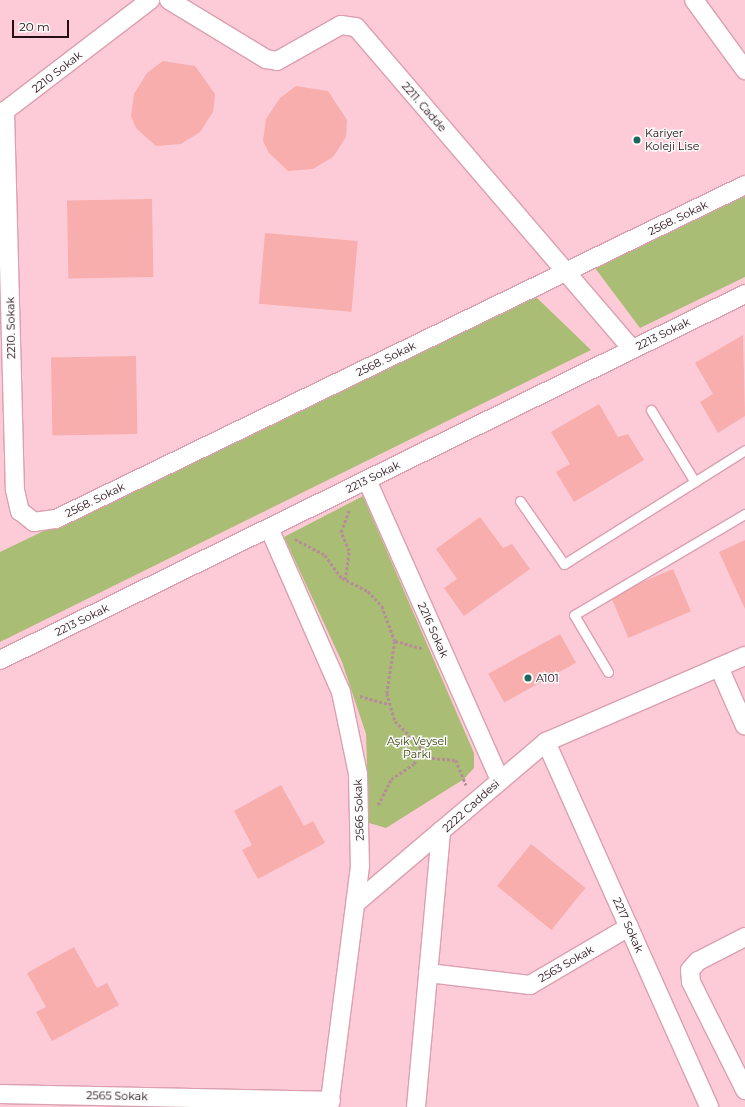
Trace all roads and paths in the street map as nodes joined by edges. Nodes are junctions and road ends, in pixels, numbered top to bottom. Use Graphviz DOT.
graph roads {
  1 [pos="150,0"];
  2 [pos="169,0"];
  3 [pos="694,0"];
  4 [pos="745,70"];
  5 [pos="3,112"];
  6 [pos="745,185"];
  7 [pos="566,272"];
  8 [pos="745,294"];
  9 [pos="632,349"];
  10 [pos="651,410"];
  11 [pos="745,450"];
  12 [pos="367,480"];
  13 [pos="695,482"];
  14 [pos="520,501"];
  15 [pos="745,514"];
  16 [pos="26,518"];
  17 [pos="269,528"];
  18 [pos="345,580"];
  19 [pos="396,641"];
  20 [pos="442,649"];
  21 [pos="745,656"];
  22 [pos="0,660"];
  23 [pos="719,667"];
  24 [pos="608,672"];
  25 [pos="341,692"];
  26 [pos="388,704"];
  27 [pos="745,726"];
  28 [pos="546,742"];
  29 [pos="421,747"];
  30 [pos="500,780"];
  31 [pos="471,805"];
  32 [pos="360,817"];
  33 [pos="441,831"];
  34 [pos="356,903"];
  35 [pos="629,927"];
  36 [pos="745,937"];
  37 [pos="428,973"];
  38 [pos="745,1090"];
  39 [pos="0,1094"];
  40 [pos="330,1104"];
  41 [pos="416,1107"];
  42 [pos="709,1107"];
  1 -- 5 [label="street, 2210 Sokak"];
  2 -- 7 [label="street, 2211. Cadde"];
  3 -- 4 [label="street"];
  5 -- 16 [label="street, 2210. Sokak"];
  6 -- 7 [label="street, 2568. Sokak"];
  7 -- 9 [label="street, 2211. Cadde"];
  7 -- 16 [label="street, 2568. Sokak"];
  8 -- 9 [label="street, 2213 Sokak"];
  9 -- 12 [label="street, 2213 Sokak"];
  10 -- 13 [label="lane"];
  11 -- 13 [label="lane"];
  12 -- 17 [label="street, 2213 Sokak"];
  12 -- 18 [label="path"];
  12 -- 20 [label="street, 2216 Sokak"];
  13 -- 14 [label="lane"];
  15 -- 24 [label="lane"];
  17 -- 18 [label="path"];
  17 -- 22 [label="street, 2213 Sokak"];
  17 -- 25 [label="street, 2566 Sokak"];
  18 -- 19 [label="path"];
  19 -- 20 [label="path"];
  19 -- 26 [label="path"];
  20 -- 30 [label="street, 2216 Sokak"];
  21 -- 23 [label="street, 2222 Caddesi"];
  23 -- 27 [label="street"];
  23 -- 28 [label="street, 2222 Caddesi"];
  25 -- 26 [label="path"];
  25 -- 32 [label="street, 2566 Sokak"];
  26 -- 29 [label="path"];
  28 -- 30 [label="street, 2222 Caddesi"];
  28 -- 35 [label="street, 2217 Sokak"];
  29 -- 31 [label="path"];
  29 -- 32 [label="path"];
  30 -- 31 [label="street, 2222 Caddesi"];
  31 -- 33 [label="street, 2222 Caddesi"];
  32 -- 34 [label="street, 2566 Sokak"];
  33 -- 34 [label="street"];
  33 -- 37 [label="street, 2222 Caddesi"];
  34 -- 40 [label="street, 2566 Sokak"];
  35 -- 37 [label="street, 2563 Sokak"];
  35 -- 42 [label="street, 2217 Sokak"];
  36 -- 38 [label="street"];
  37 -- 41 [label="street, 2222 Caddesi"];
  39 -- 40 [label="street, 2565 Sokak"];
}
